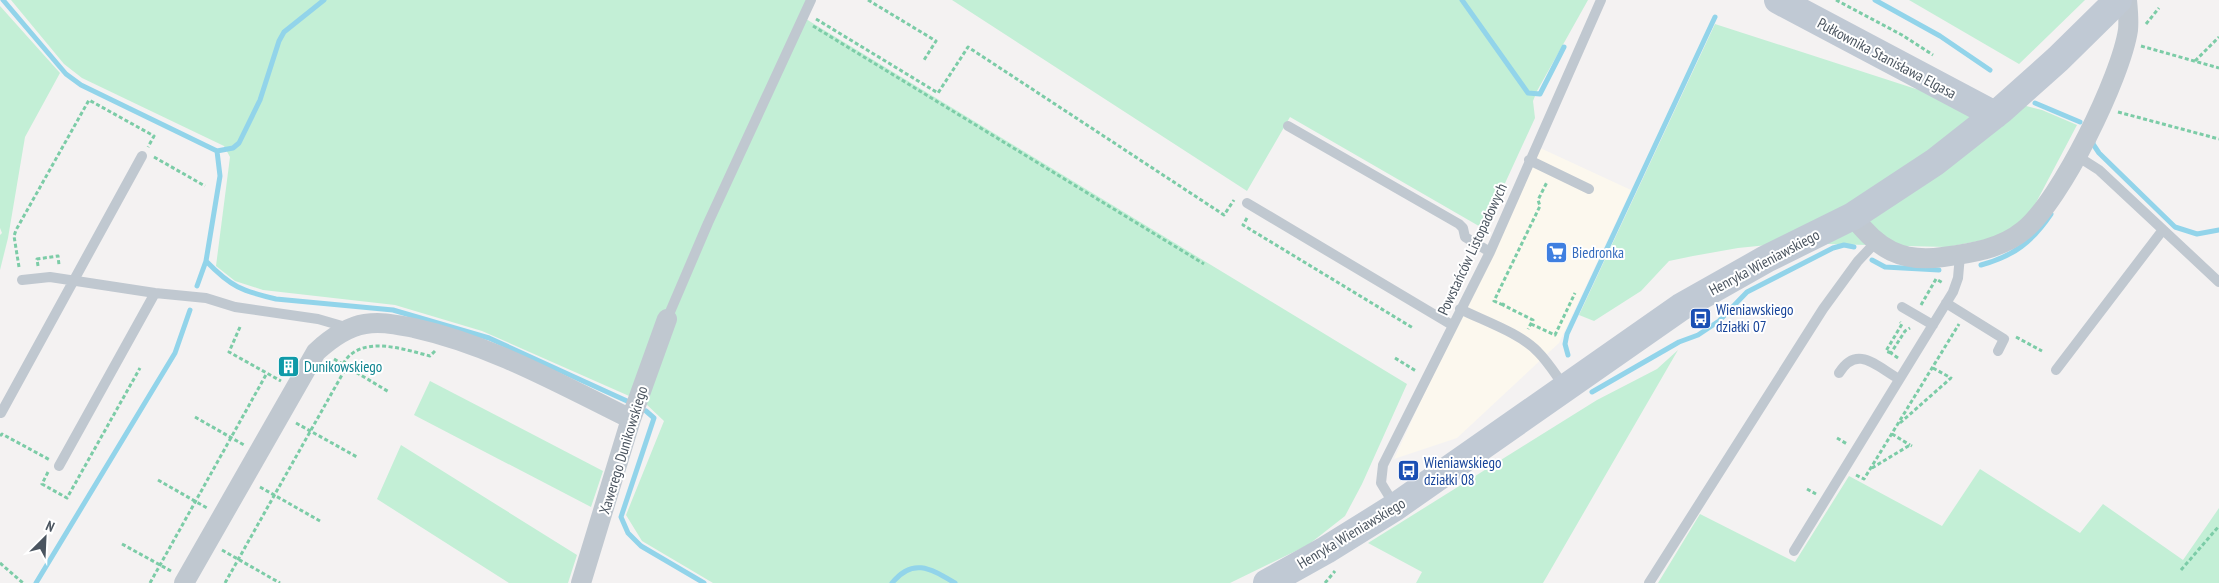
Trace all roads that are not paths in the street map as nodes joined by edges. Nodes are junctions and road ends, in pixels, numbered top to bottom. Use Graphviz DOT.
graph roads {
  1 [pos="811,0"];
  2 [pos="1601,0"];
  3 [pos="1778,0"];
  4 [pos="2118,0"];
  5 [pos="2127,0"];
  6 [pos="1995,115"];
  7 [pos="1288,126"];
  8 [pos="142,156"];
  9 [pos="2076,156"];
  10 [pos="1529,160"];
  11 [pos="1589,189"];
  12 [pos="1250,205"];
  13 [pos="1853,216"];
  14 [pos="2162,230"];
  15 [pos="1876,242"];
  16 [pos="1490,252"];
  17 [pos="1960,255"];
  18 [pos="75,279"];
  19 [pos="22,280"];
  20 [pos="2219,282"];
  21 [pos="154,293"];
  22 [pos="1946,303"];
  23 [pos="1902,307"];
  24 [pos="1460,309"];
  25 [pos="667,319"];
  26 [pos="1452,325"];
  27 [pos="1933,325"];
  28 [pos="350,328"];
  29 [pos="1998,351"];
  30 [pos="2056,370"];
  31 [pos="1839,373"];
  32 [pos="1899,379"];
  33 [pos="1565,387"];
  34 [pos="1,413"];
  35 [pos="631,419"];
  36 [pos="56,464"];
  37 [pos="1396,507"];
  38 [pos="1794,551"];
  39 [pos="185,581"];
  40 [pos="581,583"];
  41 [pos="1267,583"];
  42 [pos="1649,583"];
  1 -- 25 [label="lane"];
  2 -- 10 [label="lane, Powstańców Listopadowych"];
  3 -- 6 [label="street, Pułkownika Stanisława Elgasa"];
  4 -- 6 [label="street, Henryka Wieniawskiego"];
  5 -- 9 [label="street"];
  6 -- 13 [label="street, Henryka Wieniawskiego"];
  7 -- 16 [label="lane"];
  8 -- 18 [label="lane"];
  9 -- 14 [label="lane"];
  9 -- 17 [label="street"];
  10 -- 11 [label="lane"];
  10 -- 16 [label="lane, Powstańców Listopadowych"];
  12 -- 26 [label="lane"];
  13 -- 15 [label="street"];
  13 -- 33 [label="street, Henryka Wieniawskiego"];
  14 -- 20 [label="lane"];
  14 -- 30 [label="lane"];
  15 -- 17 [label="street"];
  15 -- 42 [label="lane"];
  16 -- 24 [label="lane, Powstańców Listopadowych"];
  17 -- 22 [label="lane"];
  18 -- 19 [label="lane"];
  18 -- 21 [label="lane"];
  18 -- 34 [label="lane"];
  21 -- 28 [label="lane"];
  21 -- 36 [label="lane"];
  22 -- 27 [label="lane"];
  22 -- 29 [label="lane"];
  23 -- 27 [label="lane"];
  24 -- 26 [label="lane, Powstańców Listopadowych"];
  24 -- 33 [label="lane"];
  25 -- 35 [label="street, Xawerego Dunikowskiego"];
  26 -- 37 [label="lane, Powstańców Listopadowych"];
  27 -- 32 [label="lane"];
  28 -- 35 [label="street"];
  28 -- 39 [label="street"];
  31 -- 32 [label="lane"];
  32 -- 38 [label="lane"];
  33 -- 37 [label="street, Henryka Wieniawskiego"];
  35 -- 40 [label="street, Xawerego Dunikowskiego"];
  37 -- 41 [label="street, Henryka Wieniawskiego"];
}
